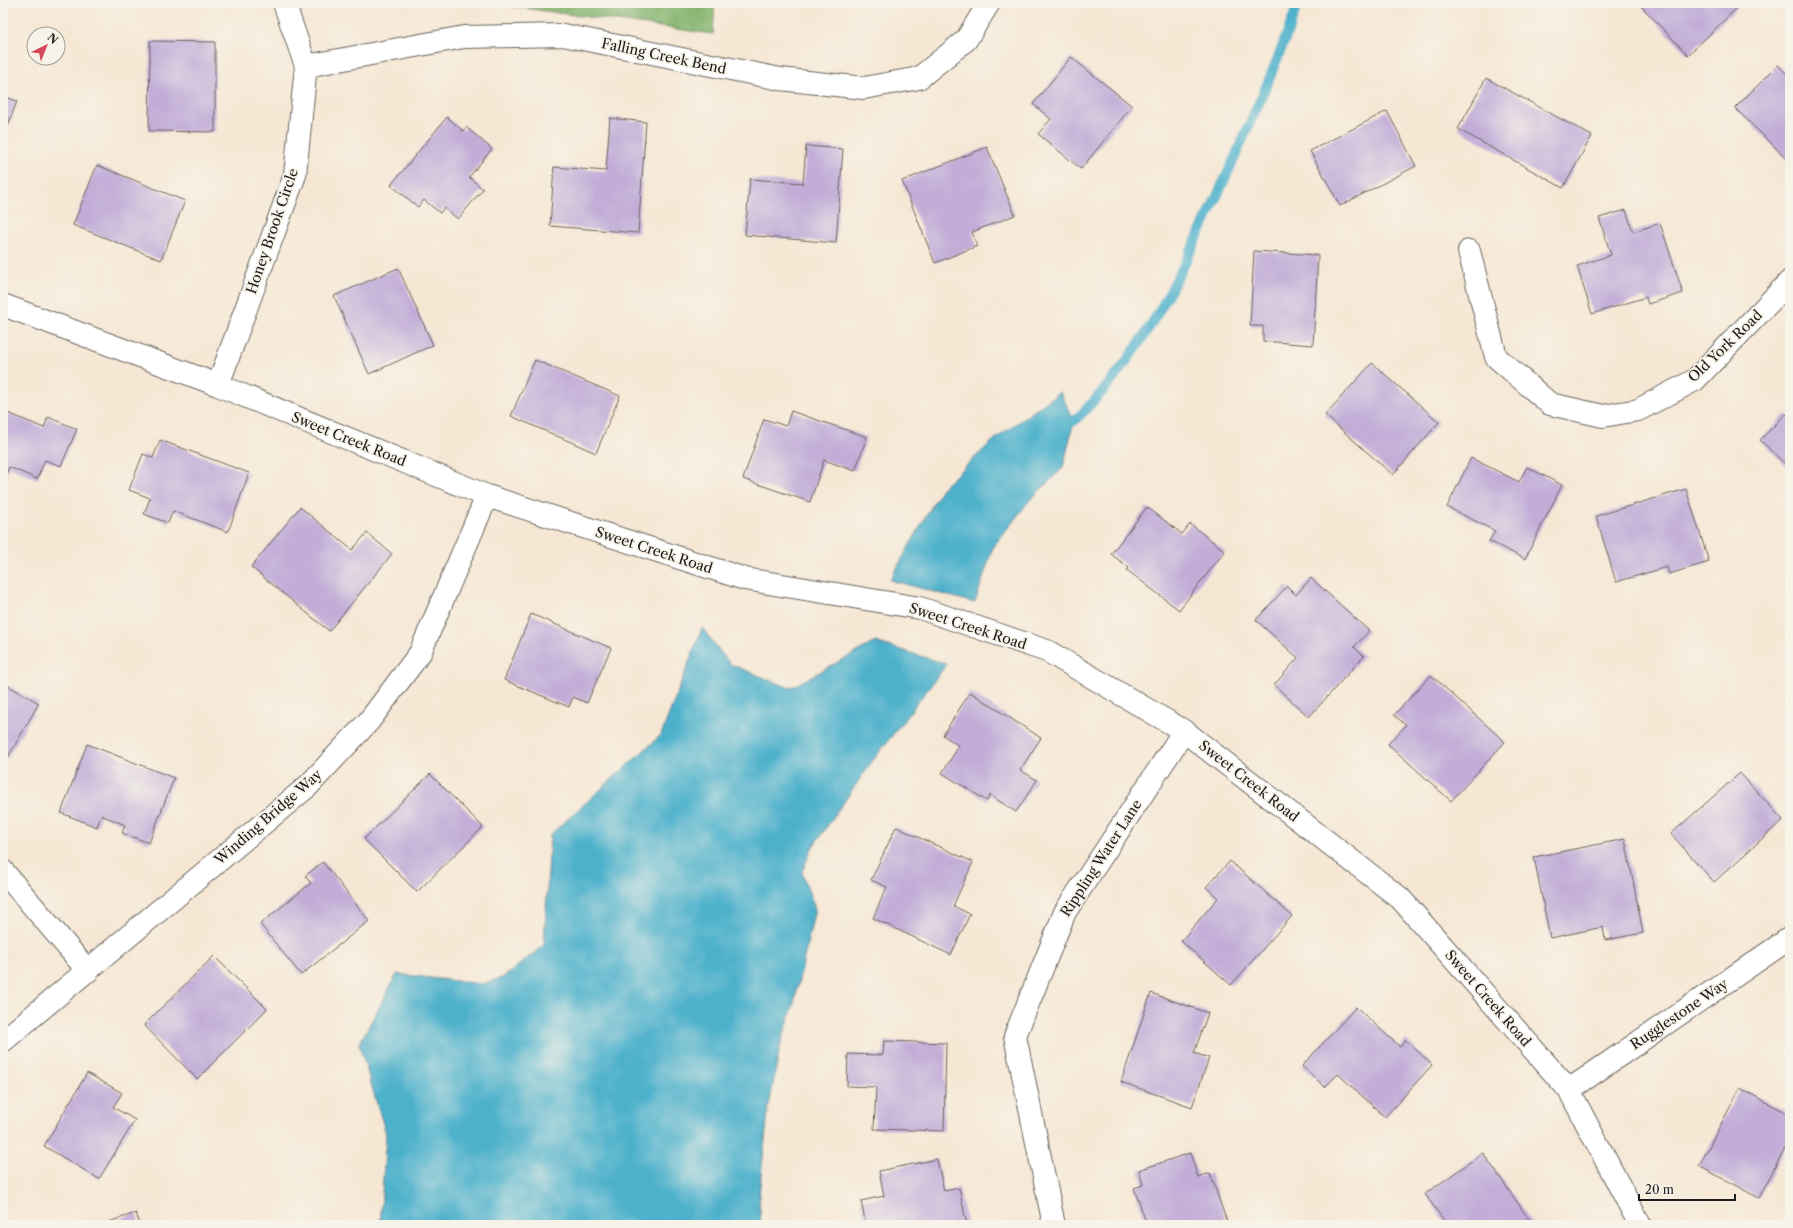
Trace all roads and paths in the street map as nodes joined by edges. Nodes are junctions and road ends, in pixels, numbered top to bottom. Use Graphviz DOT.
graph roads {
  1 [pos="284,3"];
  2 [pos="989,3"];
  3 [pos="306,66"];
  4 [pos="1469,251"];
  5 [pos="1790,281"];
  6 [pos="3,305"];
  7 [pos="218,385"];
  8 [pos="487,496"];
  9 [pos="1184,731"];
  10 [pos="3,871"];
  11 [pos="1790,938"];
  12 [pos="88,971"];
  13 [pos="3,1041"];
  14 [pos="1569,1090"];
  15 [pos="1054,1225"];
  16 [pos="1640,1225"];
  1 -- 3 [label="street, Honey Brook Circle"];
  2 -- 3 [label="street, Falling Creek Bend"];
  3 -- 7 [label="street, Honey Brook Circle"];
  4 -- 5 [label="street, Old York Road"];
  6 -- 7 [label="street, Sweet Creek Road"];
  7 -- 8 [label="street, Sweet Creek Road"];
  8 -- 9 [label="street, Sweet Creek Road"];
  8 -- 12 [label="street, Winding Bridge Way"];
  9 -- 14 [label="street, Sweet Creek Road"];
  9 -- 15 [label="street, Rippling Water Lane"];
  10 -- 12 [label="street"];
  11 -- 14 [label="street, Rugglestone Way"];
  12 -- 13 [label="street, Winding Bridge Way"];
  14 -- 16 [label="street, Sweet Creek Road"];
}
